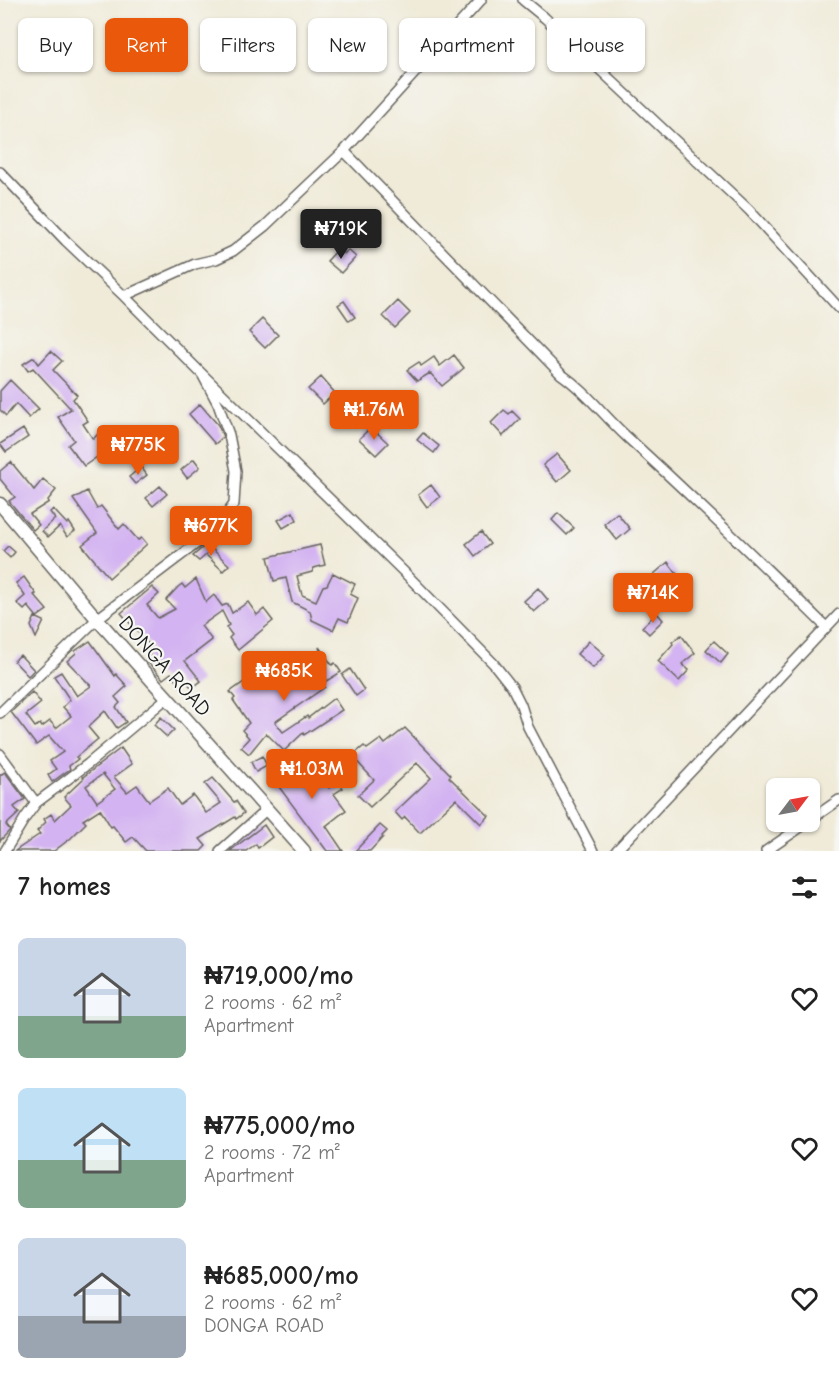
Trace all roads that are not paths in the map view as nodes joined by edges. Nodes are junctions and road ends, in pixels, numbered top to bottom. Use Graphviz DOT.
graph roads {
  1 [pos="482,0"];
  2 [pos="523,0"];
  3 [pos="344,150"];
  4 [pos="0,172"];
  5 [pos="124,296"];
  6 [pos="839,308"];
  7 [pos="202,374"];
  8 [pos="0,504"];
  9 [pos="839,614"];
  10 [pos="97,619"];
  11 [pos="826,627"];
  12 [pos="168,697"];
  13 [pos="0,713"];
  14 [pos="1,758"];
  15 [pos="839,800"];
  16 [pos="36,803"];
  17 [pos="266,810"];
  18 [pos="820,813"];
  19 [pos="793,832"];
  20 [pos="5,851"];
  21 [pos="220,851"];
  22 [pos="304,851"];
  23 [pos="593,851"];
  24 [pos="616,851"];
  25 [pos="766,851"];
  1 -- 3 [label="street"];
  2 -- 6 [label="street"];
  3 -- 5 [label="street"];
  3 -- 11 [label="street"];
  4 -- 5 [label="street"];
  5 -- 7 [label="street"];
  7 -- 10 [label="street"];
  7 -- 23 [label="street"];
  8 -- 10 [label="street, DONGA ROAD"];
  9 -- 11 [label="street"];
  10 -- 12 [label="street, DONGA ROAD"];
  10 -- 13 [label="street"];
  11 -- 24 [label="street"];
  12 -- 16 [label="street"];
  12 -- 17 [label="street, DONGA ROAD"];
  14 -- 16 [label="street"];
  15 -- 18 [label="street"];
  16 -- 20 [label="street"];
  17 -- 21 [label="street"];
  17 -- 22 [label="street, DONGA ROAD"];
  19 -- 25 [label="street"];
}
